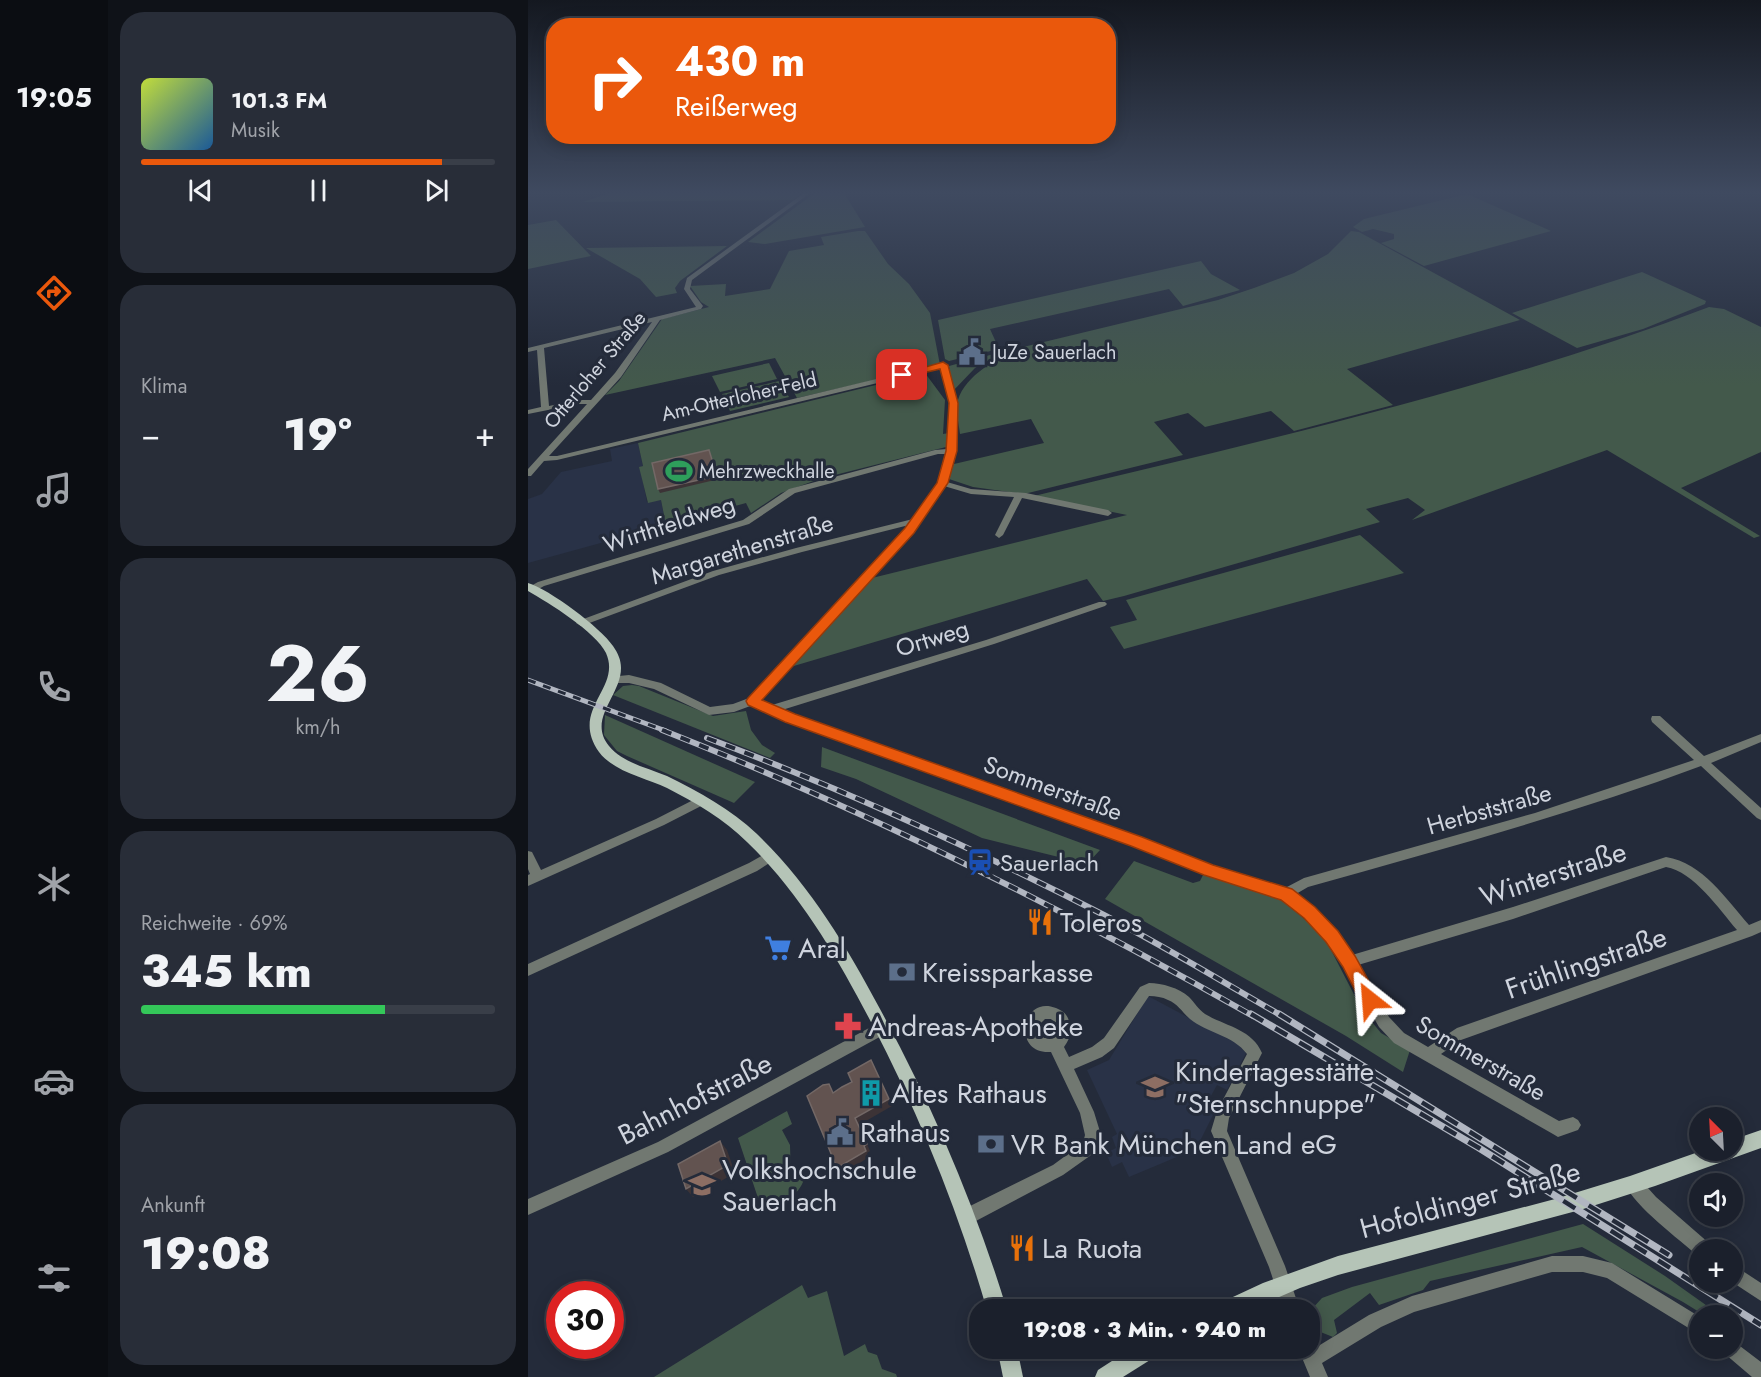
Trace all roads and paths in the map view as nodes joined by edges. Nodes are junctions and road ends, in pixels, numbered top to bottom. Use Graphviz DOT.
graph roads {
  1 [pos="719,257"];
  2 [pos="657,319"];
  3 [pos="540,347"];
  4 [pos="528,350"];
  5 [pos="594,402"];
  6 [pos="545,408"];
  7 [pos="528,412"];
  8 [pos="951,451"];
  9 [pos="542,459"];
  10 [pos="528,474"];
  11 [pos="942,483"];
  12 [pos="1018,497"];
  13 [pos="1108,513"];
  14 [pos="916,521"];
  15 [pos="999,535"];
  16 [pos="530,588"];
  17 [pos="1102,604"];
  18 [pos="581,623"];
  19 [pos="613,680"];
  20 [pos="753,701"];
  21 [pos="773,709"];
  22 [pos="1656,719"];
  23 [pos="1761,738"];
  24 [pos="1703,763"];
  25 [pos="702,801"];
  26 [pos="1761,815"];
  27 [pos="528,856"];
  28 [pos="770,856"];
  29 [pos="533,879"];
  30 [pos="1286,894"];
  31 [pos="1761,926"];
  32 [pos="1747,933"];
  33 [pos="1349,962"];
  34 [pos="528,970"];
  35 [pos="882,1028"];
  36 [pos="1055,1044"];
  37 [pos="1430,1054"];
  38 [pos="1066,1066"];
  39 [pos="1574,1125"];
  40 [pos="1761,1138"];
  41 [pos="1743,1145"];
  42 [pos="1699,1161"];
  43 [pos="1633,1184"];
  44 [pos="528,1207"];
  45 [pos="968,1216"];
  46 [pos="1691,1239"];
  47 [pos="1743,1280"];
  48 [pos="1284,1284"];
  49 [pos="1761,1293"];
  50 [pos="994,1299"];
  51 [pos="1248,1299"];
  52 [pos="1289,1299"];
  53 [pos="1689,1320"];
  54 [pos="1320,1348"];
  55 [pos="1743,1358"];
  56 [pos="1009,1359"];
  57 [pos="1134,1359"];
  58 [pos="1311,1359"];
  59 [pos="1761,1373"];
  60 [pos="1013,1377"];
  61 [pos="1105,1377"];
  62 [pos="1319,1377"];
  1 -- 2 [label="street, Otterloher Straße"];
  2 -- 3 [label="street"];
  2 -- 5 [label="street, Otterloher Straße"];
  3 -- 4 [label="street"];
  3 -- 6 [label="street"];
  5 -- 6 [label="street"];
  5 -- 9 [label="street, Otterloher Straße"];
  6 -- 7 [label="street"];
  8 -- 9 [label="street, Am-Otterloher-Feld"];
  8 -- 11 [label="street"];
  8 -- 16 [label="street, Wirthfeldweg"];
  9 -- 10 [label="street, Otterloher Straße"];
  11 -- 12 [label="street"];
  11 -- 14 [label="street"];
  12 -- 13 [label="street"];
  12 -- 15 [label="street"];
  14 -- 18 [label="street, Margarethenstraße"];
  14 -- 20 [label="street"];
  16 -- 18 [label="main road"];
  17 -- 21 [label="street, Ortweg"];
  18 -- 19 [label="main road"];
  19 -- 20 [label="street"];
  19 -- 25 [label="main road"];
  20 -- 21 [label="street, Sommerstraße"];
  21 -- 30 [label="street, Sommerstraße"];
  22 -- 24 [label="street"];
  23 -- 24 [label="street, Herbststraße"];
  24 -- 26 [label="street"];
  24 -- 30 [label="street, Herbststraße"];
  25 -- 28 [label="main road"];
  25 -- 29 [label="street"];
  27 -- 29 [label="street"];
  28 -- 34 [label="street"];
  28 -- 35 [label="main road"];
  30 -- 33 [label="street, Sommerstraße"];
  31 -- 32 [label="street, Frühlingstraße"];
  32 -- 33 [label="street, Winterstraße"];
  32 -- 37 [label="street, Frühlingstraße"];
  33 -- 37 [label="street, Sommerstraße"];
  35 -- 44 [label="street, Bahnhofstraße"];
  35 -- 45 [label="main road"];
  36 -- 38 [label="street"];
  37 -- 39 [label="street, Sommerstraße"];
  38 -- 45 [label="street"];
  38 -- 48 [label="street"];
  40 -- 41 [label="main road, Hofoldinger Straße"];
  42 -- 43 [label="main road, Hofoldinger Straße"];
  43 -- 46 [label="street"];
  43 -- 48 [label="main road, Hofoldinger Straße"];
  45 -- 50 [label="main road"];
  47 -- 49 [label="street"];
  48 -- 51 [label="main road, Hofoldinger Straße"];
  48 -- 52 [label="street"];
  53 -- 54 [label="street"];
  55 -- 59 [label="street"];
  56 -- 60 [label="main road"];
  57 -- 61 [label="main road"];
  58 -- 62 [label="street"];
}
